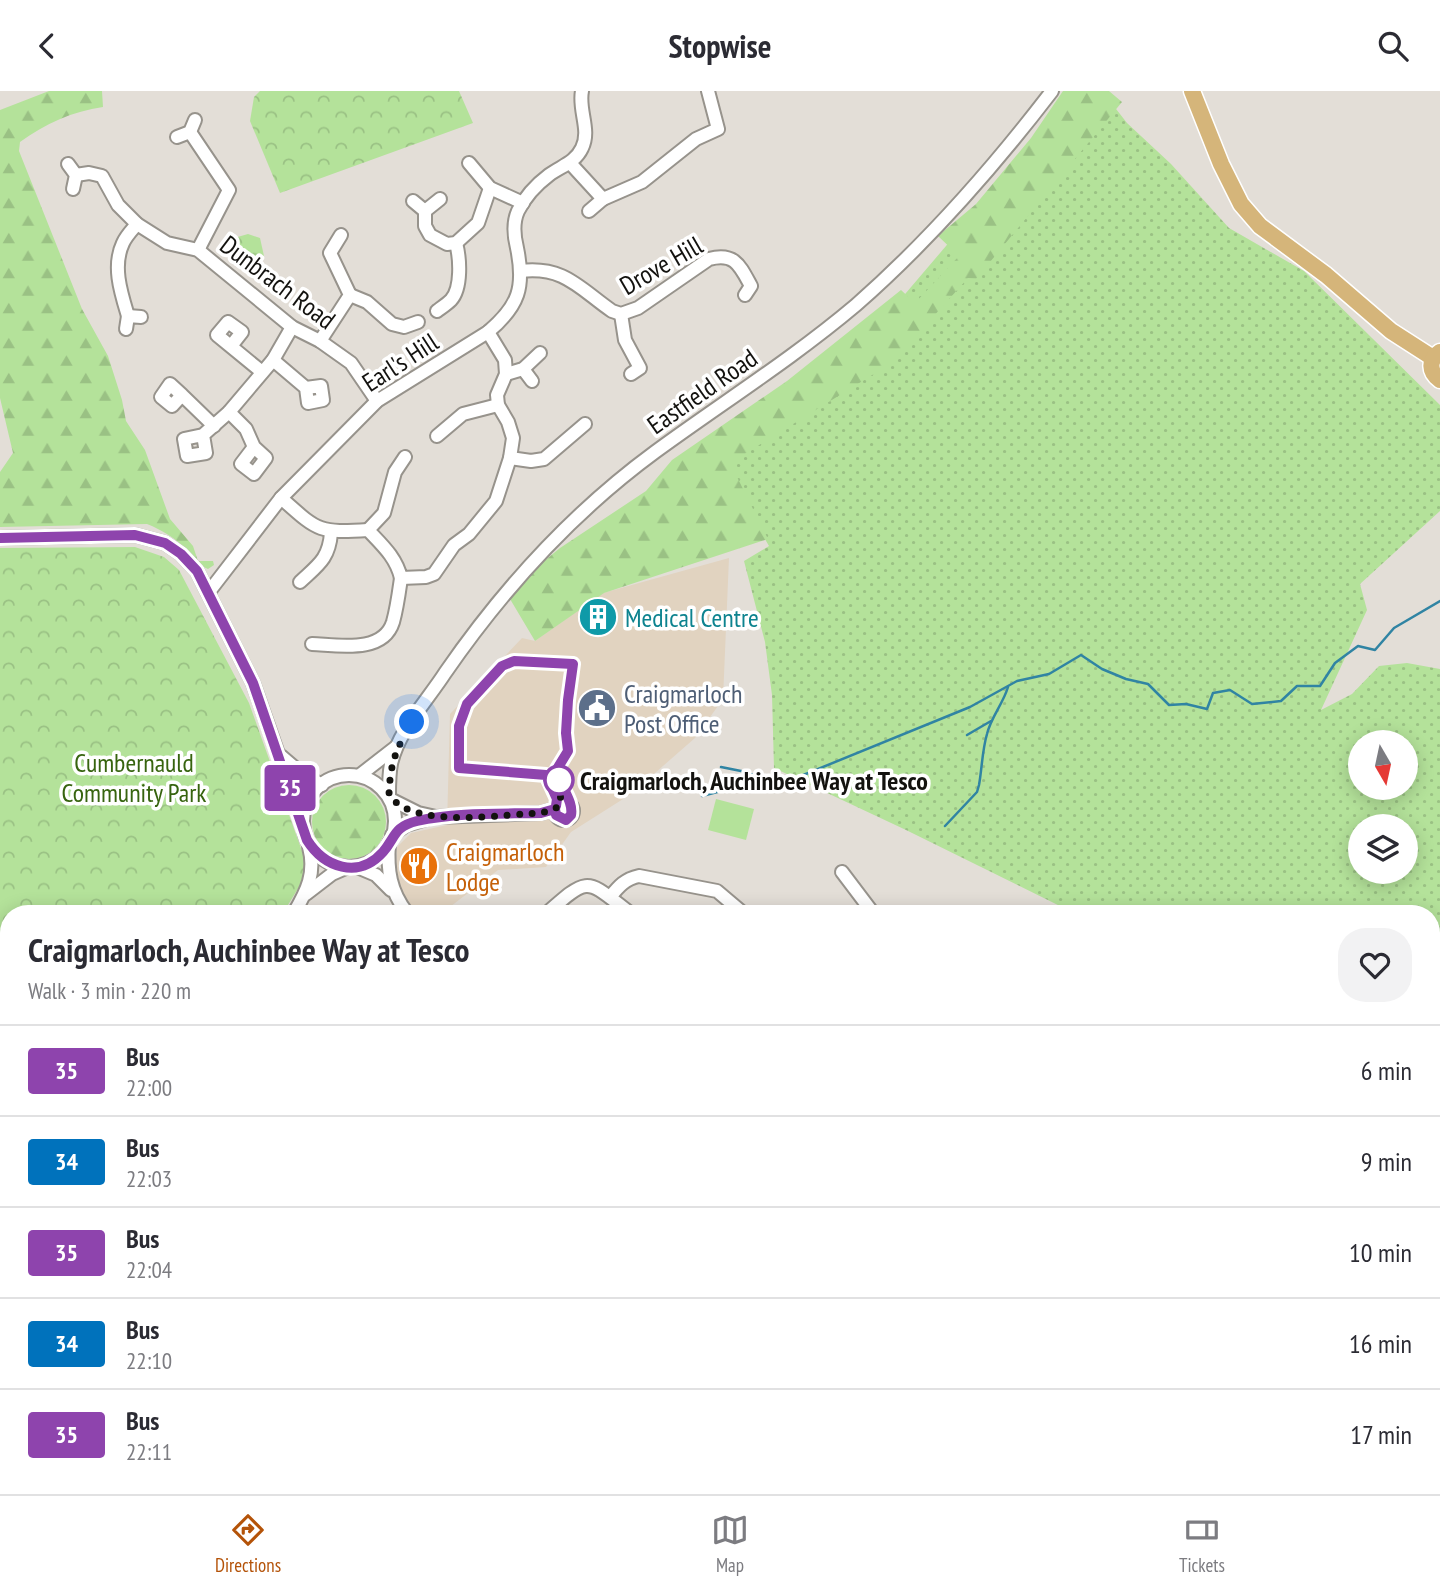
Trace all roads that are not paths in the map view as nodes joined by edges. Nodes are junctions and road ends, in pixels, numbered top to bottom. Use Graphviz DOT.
graph roads {
  1 [pos="582,91"];
  2 [pos="708,91"];
  3 [pos="1052,91"];
  4 [pos="1192,91"];
  5 [pos="177,137"];
  6 [pos="469,163"];
  7 [pos="570,163"];
  8 [pos="490,188"];
  9 [pos="73,189"];
  10 [pos="440,199"];
  11 [pos="603,199"];
  12 [pos="413,201"];
  13 [pos="523,203"];
  14 [pos="425,211"];
  15 [pos="589,211"];
  16 [pos="136,224"];
  17 [pos="341,235"];
  18 [pos="456,243"];
  19 [pos="198,250"];
  20 [pos="521,271"];
  21 [pos="753,288"];
  22 [pos="350,295"];
  23 [pos="437,311"];
  24 [pos="621,314"];
  25 [pos="132,320"];
  26 [pos="418,322"];
  27 [pos="292,327"];
  28 [pos="488,332"];
  29 [pos="320,341"];
  30 [pos="231,346"];
  31 [pos="540,353"];
  32 [pos="1436,355"];
  33 [pos="273,360"];
  34 [pos="641,368"];
  35 [pos="523,369"];
  36 [pos="262,372"];
  37 [pos="506,375"];
  38 [pos="1440,380"];
  39 [pos="532,381"];
  40 [pos="306,388"];
  41 [pos="182,395"];
  42 [pos="377,401"];
  43 [pos="498,405"];
  44 [pos="229,412"];
  45 [pos="586,424"];
  46 [pos="214,426"];
  47 [pos="442,427"];
  48 [pos="203,435"];
  49 [pos="254,447"];
  50 [pos="405,457"];
  51 [pos="510,459"];
  52 [pos="281,498"];
  53 [pos="368,530"];
  54 [pos="331,533"];
  55 [pos="0,538"];
  56 [pos="401,578"];
  57 [pos="300,582"];
  58 [pos="208,593"];
  59 [pos="312,644"];
  60 [pos="398,745"];
  61 [pos="276,751"];
  62 [pos="360,775"];
  63 [pos="322,785"];
  64 [pos="391,797"];
  65 [pos="555,809"];
  66 [pos="436,817"];
  67 [pos="303,825"];
  68 [pos="391,839"];
  69 [pos="307,840"];
  70 [pos="353,867"];
  71 [pos="842,872"];
  72 [pos="306,894"];
  73 [pos="394,894"];
  74 [pos="610,897"];
  75 [pos="299,905"];
  76 [pos="402,905"];
  77 [pos="556,905"];
  78 [pos="620,905"];
  79 [pos="734,905"];
  80 [pos="867,905"];
  1 -- 7 [label="street"];
  2 -- 11 [label="street"];
  3 -- 60 [label="street, Eastfield Road"];
  4 -- 32 [label="main road"];
  5 -- 19 [label="street"];
  6 -- 8 [label="street"];
  7 -- 11 [label="street"];
  7 -- 13 [label="street, Earl's Hill"];
  8 -- 13 [label="street"];
  8 -- 18 [label="street"];
  9 -- 16 [label="street, Dunbrach Road"];
  10 -- 14 [label="street"];
  11 -- 15 [label="street"];
  12 -- 14 [label="street"];
  13 -- 20 [label="street, Earl's Hill"];
  14 -- 18 [label="street"];
  16 -- 19 [label="street, Dunbrach Road"];
  16 -- 25 [label="street"];
  17 -- 22 [label="street"];
  18 -- 23 [label="street"];
  19 -- 27 [label="street, Dunbrach Road"];
  20 -- 24 [label="street, Drove Hill"];
  20 -- 28 [label="street, Earl's Hill"];
  21 -- 24 [label="street, Drove Hill"];
  22 -- 26 [label="street"];
  22 -- 29 [label="street"];
  24 -- 34 [label="street, Drove Hill"];
  27 -- 29 [label="street, Dunbrach Road"];
  27 -- 33 [label="street"];
  28 -- 37 [label="street"];
  28 -- 42 [label="street, Earl's Hill"];
  29 -- 42 [label="street, Dunbrach Road"];
  30 -- 36 [label="street"];
  31 -- 35 [label="street"];
  32 -- 38 [label="main road"];
  33 -- 36 [label="street"];
  33 -- 40 [label="street"];
  35 -- 37 [label="street"];
  35 -- 39 [label="street"];
  36 -- 44 [label="street"];
  37 -- 43 [label="street"];
  41 -- 46 [label="street"];
  42 -- 52 [label="street, Earl's Hill"];
  43 -- 47 [label="street"];
  43 -- 51 [label="street"];
  44 -- 46 [label="street"];
  44 -- 49 [label="street"];
  45 -- 51 [label="street"];
  46 -- 48 [label="street"];
  50 -- 53 [label="street"];
  51 -- 56 [label="street"];
  52 -- 54 [label="street"];
  52 -- 58 [label="street, Earl's Hill"];
  53 -- 54 [label="street"];
  53 -- 56 [label="street"];
  54 -- 57 [label="street"];
  55 -- 58 [label="street"];
  56 -- 59 [label="street"];
  58 -- 61 [label="street"];
  60 -- 62 [label="street, Eastfield Road"];
  60 -- 64 [label="street, Eastfield Road"];
  61 -- 63 [label="street"];
  61 -- 67 [label="street"];
  62 -- 63 [label="street"];
  62 -- 64 [label="street"];
  63 -- 67 [label="street"];
  64 -- 66 [label="street"];
  64 -- 68 [label="street"];
  65 -- 66 [label="street"];
  66 -- 68 [label="street"];
  67 -- 69 [label="street"];
  68 -- 70 [label="street"];
  68 -- 73 [label="street"];
  69 -- 70 [label="street"];
  69 -- 72 [label="street"];
  70 -- 72 [label="street"];
  70 -- 73 [label="street"];
  71 -- 80 [label="street"];
  72 -- 75 [label="street"];
  73 -- 76 [label="street"];
  74 -- 77 [label="street"];
  74 -- 78 [label="street"];
  74 -- 79 [label="street"];
}
